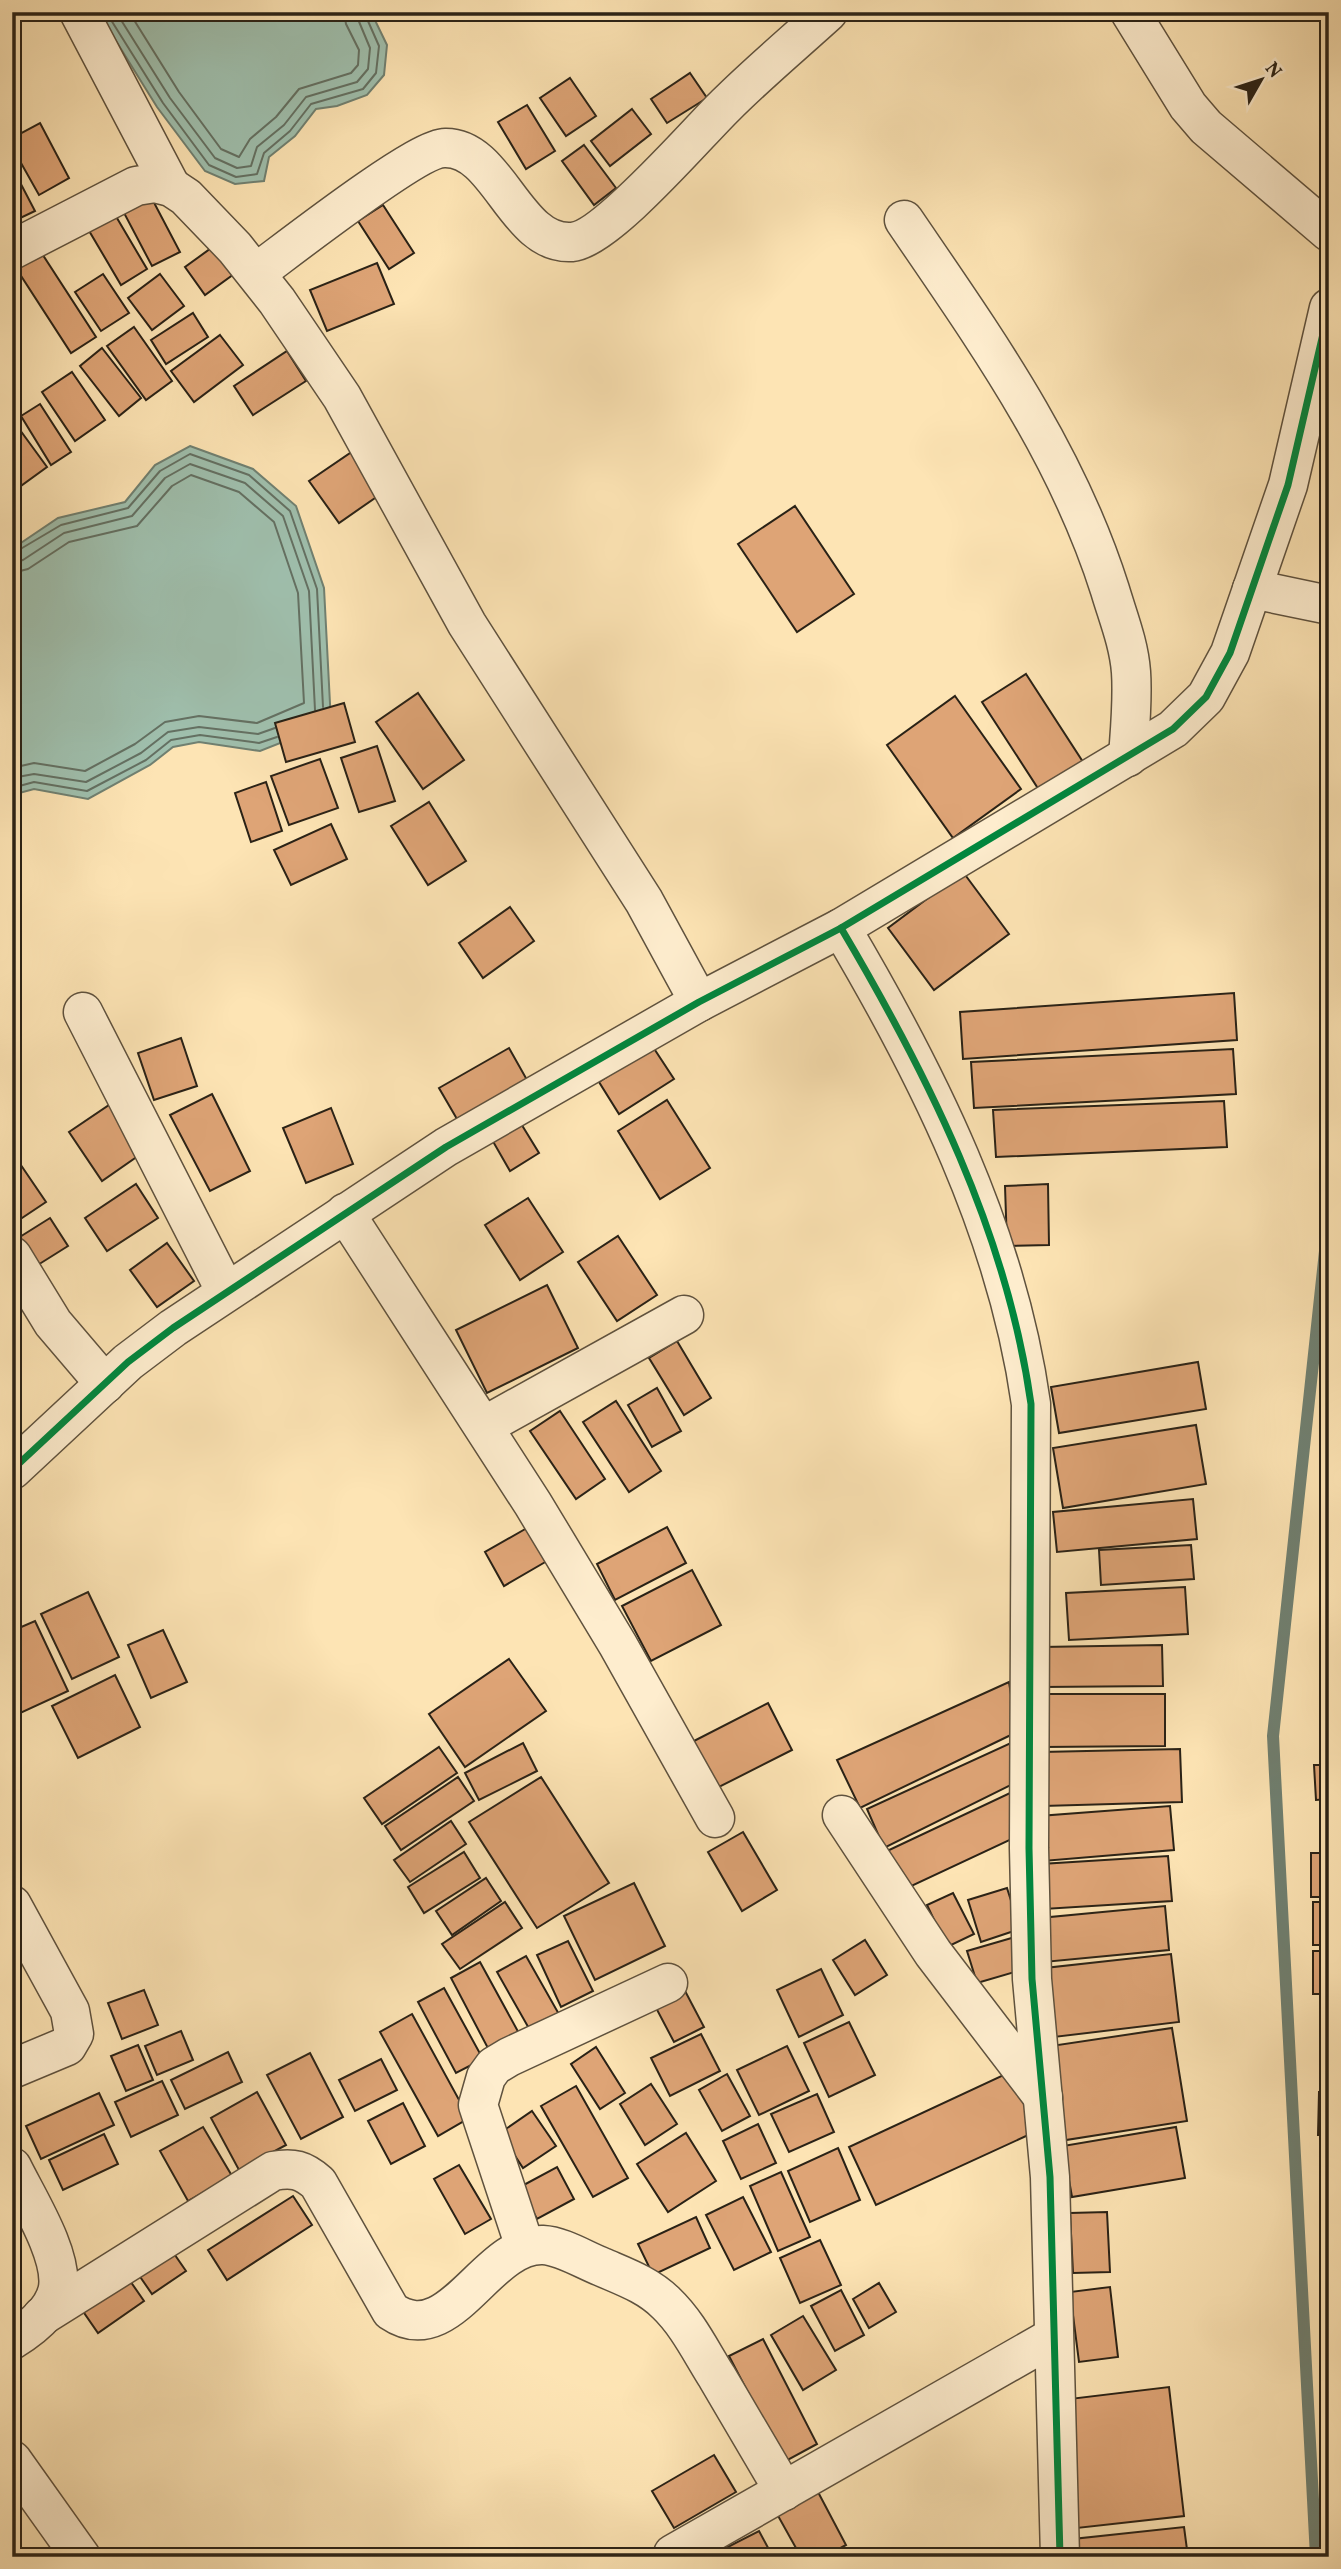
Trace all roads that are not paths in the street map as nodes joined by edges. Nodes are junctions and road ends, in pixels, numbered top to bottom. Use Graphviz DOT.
graph roads {
  1 [pos="79,12"];
  2 [pos="828,12"];
  3 [pos="1130,12"];
  4 [pos="172,187"];
  5 [pos="904,220"];
  6 [pos="1329,232"];
  7 [pos="12,250"];
  8 [pos="256,273"];
  9 [pos="1329,308"];
  10 [pos="1252,589"];
  11 [pos="1318,604"];
  12 [pos="1128,757"];
  13 [pos="841,928"];
  14 [pos="699,1002"];
  15 [pos="83,1012"];
  16 [pos="345,1213"];
  17 [pos="12,1256"];
  18 [pos="226,1292"];
  19 [pos="684,1315"];
  20 [pos="105,1384"];
  21 [pos="484,1426"];
  22 [pos="12,1470"];
  23 [pos="842,1815"];
  24 [pos="715,1818"];
  25 [pos="12,1905"];
  26 [pos="668,1983"];
  27 [pos="12,2069"];
  28 [pos="1042,2097"];
  29 [pos="12,2167"];
  30 [pos="525,2247"];
  31 [pos="42,2316"];
  32 [pos="1053,2337"];
  33 [pos="12,2340"];
  34 [pos="12,2460"];
  35 [pos="785,2491"];
  36 [pos="673,2554"];
  37 [pos="81,2557"];
  38 [pos="1059,2557"];
  1 -- 4 [label="street"];
  2 -- 8 [label="street"];
  3 -- 6 [label="street"];
  4 -- 7 [label="street"];
  4 -- 8 [label="street"];
  5 -- 12 [label="street"];
  8 -- 14 [label="street"];
  9 -- 10 [label="street"];
  10 -- 11 [label="street"];
  10 -- 12 [label="street"];
  12 -- 13 [label="street"];
  13 -- 14 [label="street"];
  13 -- 28 [label="street"];
  14 -- 16 [label="street"];
  15 -- 18 [label="street"];
  16 -- 18 [label="street"];
  16 -- 21 [label="street"];
  17 -- 20 [label="street"];
  18 -- 20 [label="street"];
  19 -- 21 [label="street"];
  20 -- 22 [label="street"];
  21 -- 24 [label="street"];
  23 -- 28 [label="street"];
  25 -- 27 [label="street"];
  26 -- 30 [label="street"];
  28 -- 32 [label="street"];
  29 -- 31 [label="street"];
  30 -- 31 [label="street"];
  30 -- 35 [label="street"];
  31 -- 33 [label="street"];
  32 -- 35 [label="street"];
  32 -- 38 [label="street"];
  34 -- 37 [label="street"];
  35 -- 36 [label="street"];
}
